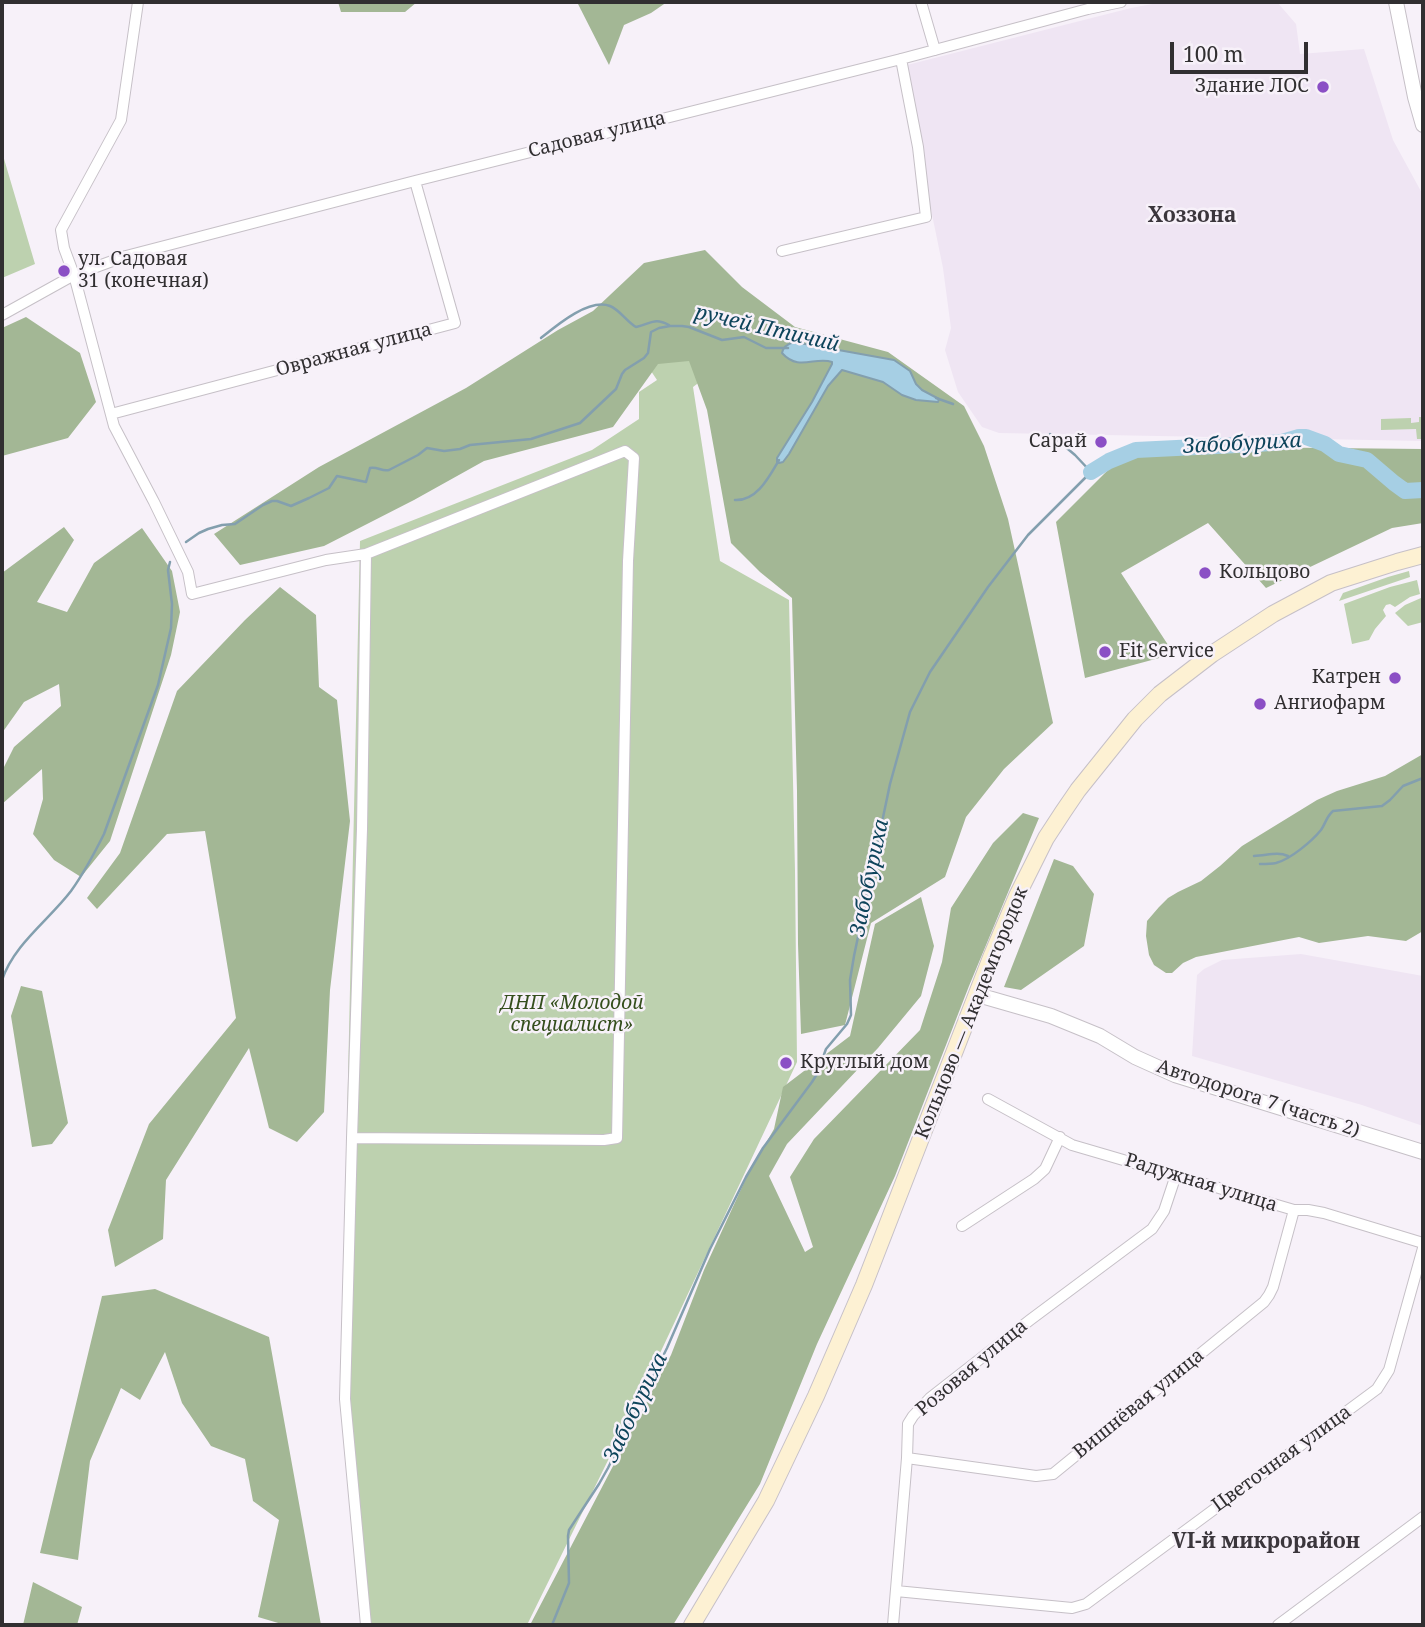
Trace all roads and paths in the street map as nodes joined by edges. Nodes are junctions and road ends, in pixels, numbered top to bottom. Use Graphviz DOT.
graph roads {
  1 [pos="138,2"];
  2 [pos="921,2"];
  3 [pos="1121,2"];
  4 [pos="1396,2"];
  5 [pos="935,50"];
  6 [pos="901,59"];
  7 [pos="1423,125"];
  8 [pos="415,181"];
  9 [pos="782,251"];
  10 [pos="74,275"];
  11 [pos="2,315"];
  12 [pos="111,414"];
  13 [pos="366,554"];
  14 [pos="1423,555"];
  15 [pos="978,995"];
  16 [pos="988,1099"];
  17 [pos="352,1138"];
  18 [pos="1060,1138"];
  19 [pos="1423,1152"];
  20 [pos="1176,1175"];
  21 [pos="1294,1210"];
  22 [pos="962,1226"];
  23 [pos="1423,1246"];
  24 [pos="907,1458"];
  25 [pos="1423,1517"];
  26 [pos="896,1591"];
  27 [pos="366,1625"];
  28 [pos="692,1625"];
  29 [pos="893,1625"];
  30 [pos="1278,1625"];
  1 -- 10 [label="street"];
  2 -- 5 [label="street"];
  3 -- 5 [label="street, Садовая улица"];
  4 -- 7 [label="street"];
  5 -- 6 [label="street, Садовая улица"];
  6 -- 8 [label="street, Садовая улица"];
  6 -- 9 [label="street"];
  8 -- 10 [label="street, Садовая улица"];
  8 -- 12 [label="street, Овражная улица"];
  10 -- 11 [label="street, Садовая улица"];
  10 -- 12 [label="street"];
  12 -- 13 [label="street"];
  13 -- 17 [label="street"];
  13 -- 17 [label="street"];
  14 -- 15 [label="main road, Кольцово — Академгородок"];
  15 -- 19 [label="street, Автодорога 7 (часть 2)"];
  15 -- 28 [label="main road, Кольцово — Академгородок"];
  16 -- 18 [label="street, Радужная улица"];
  17 -- 27 [label="street"];
  18 -- 20 [label="street, Радужная улица"];
  18 -- 22 [label="street"];
  20 -- 21 [label="street, Радужная улица"];
  20 -- 24 [label="street, Розовая улица"];
  21 -- 23 [label="street, Радужная улица"];
  21 -- 24 [label="street, Вишнёвая улица"];
  23 -- 26 [label="street, Цветочная улица"];
  24 -- 26 [label="street, Розовая улица"];
  25 -- 30 [label="street"];
  26 -- 29 [label="street, Розовая улица"];
}
